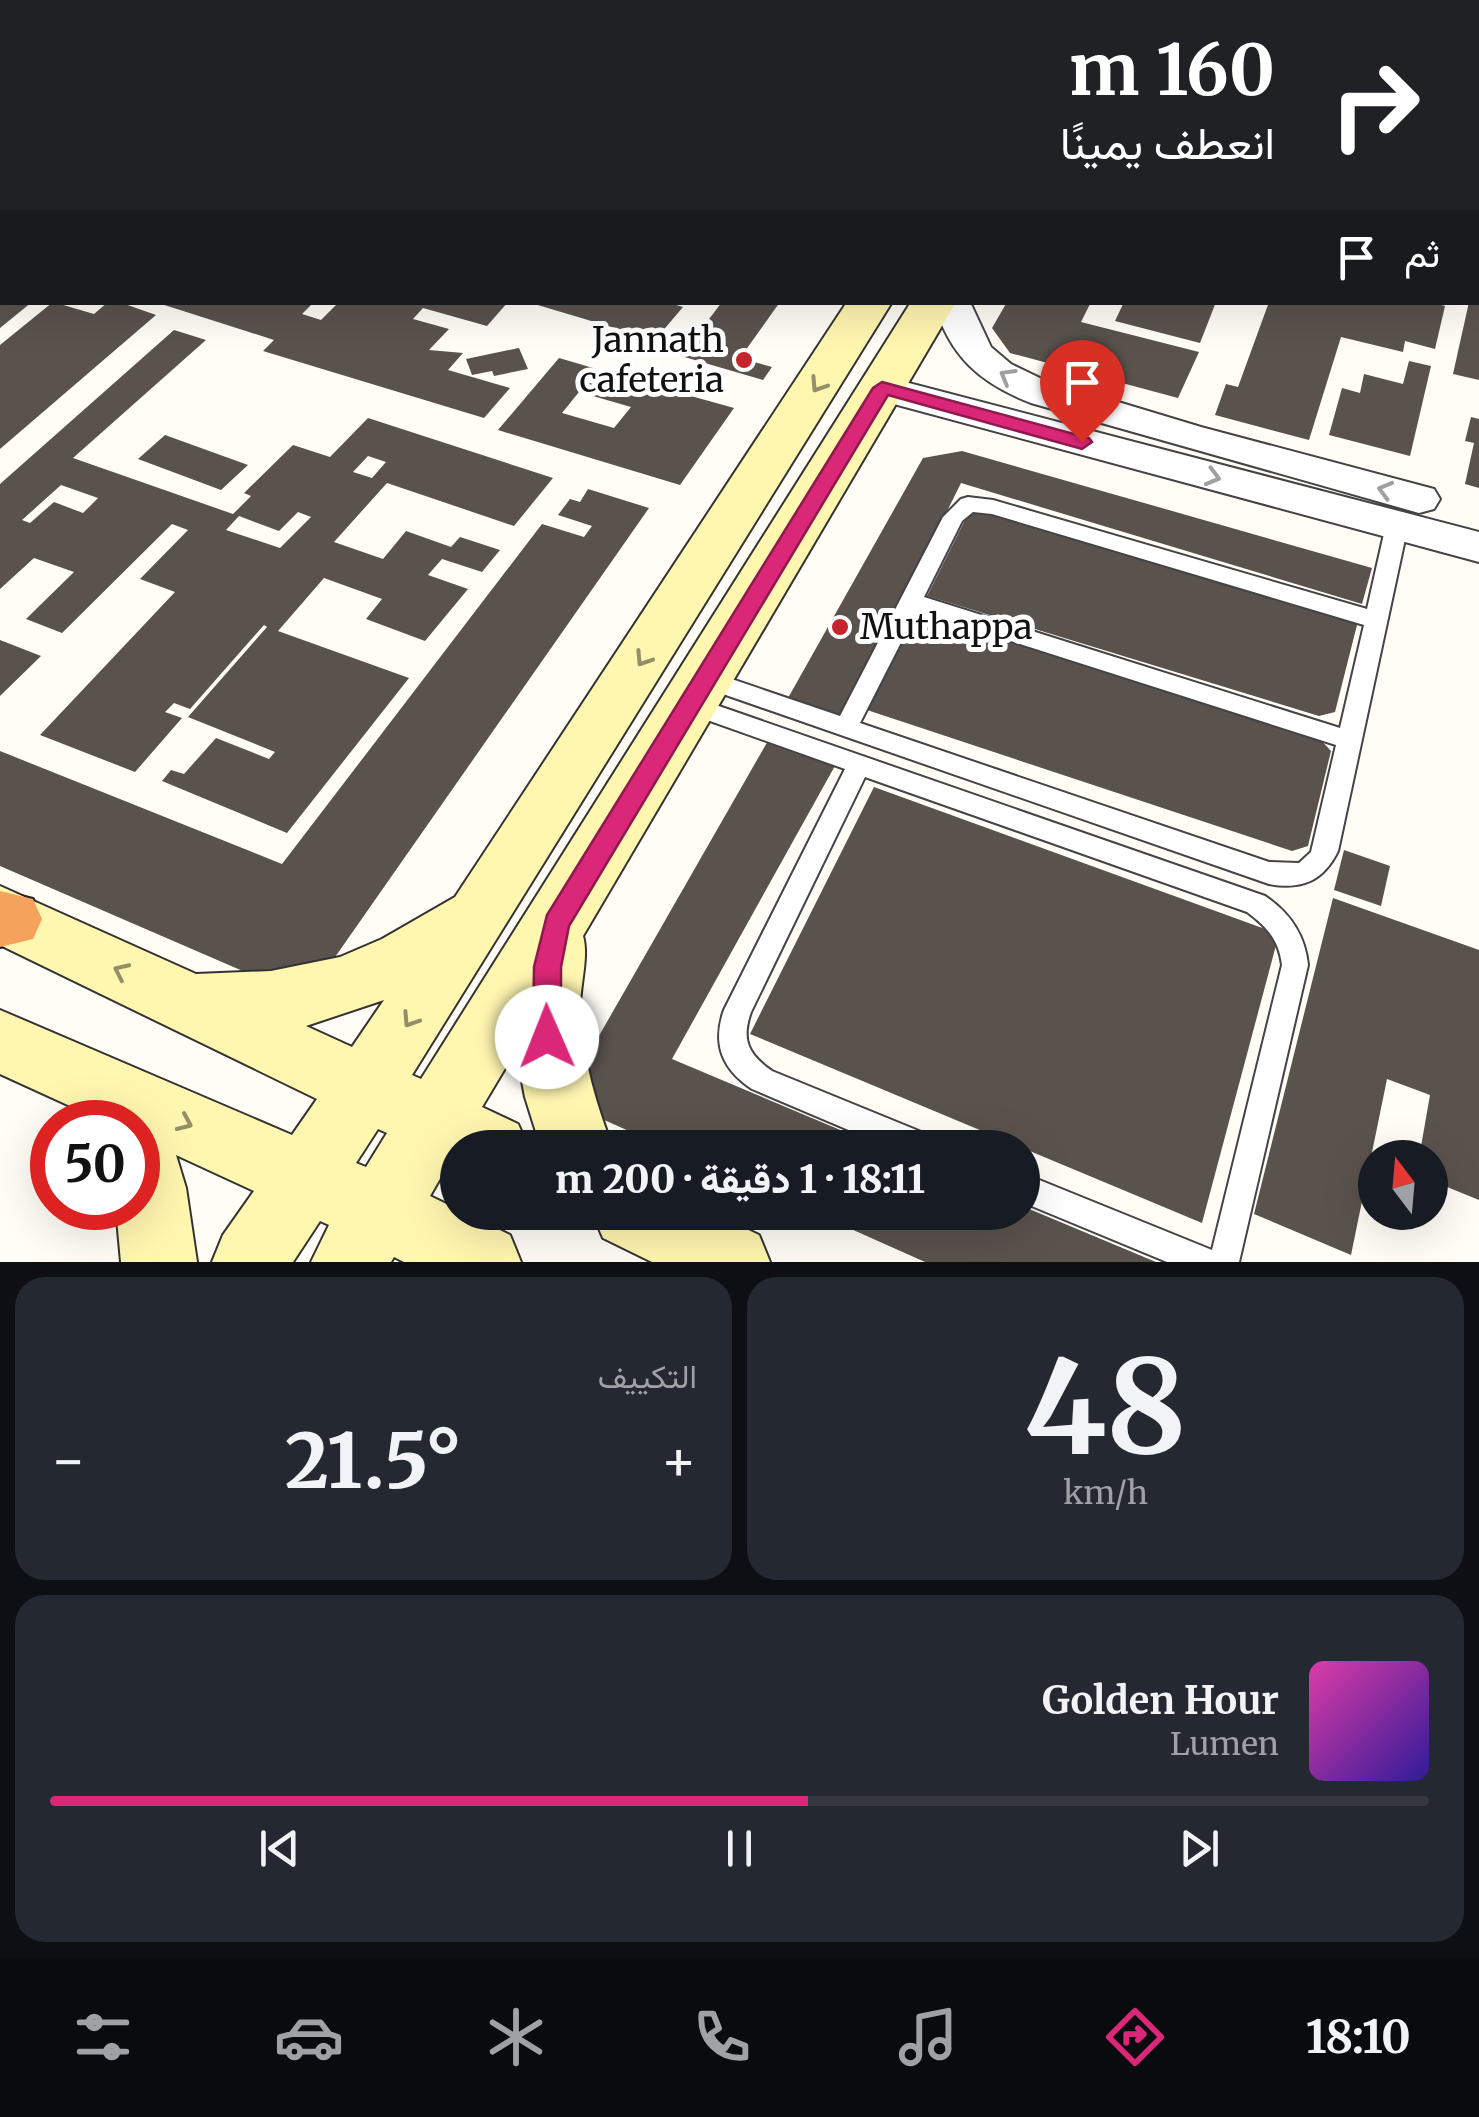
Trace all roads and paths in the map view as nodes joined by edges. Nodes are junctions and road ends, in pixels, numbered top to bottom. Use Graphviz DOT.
graph roads {
  1 [pos="868,305"];
  2 [pos="932,305"];
  3 [pos="953,305"];
  4 [pos="882,388"];
  5 [pos="1154,444"];
  6 [pos="1479,515"];
  7 [pos="1397,526"];
  8 [pos="1479,547"];
  9 [pos="911,600"];
  10 [pos="1376,620"];
  11 [pos="697,692"];
  12 [pos="846,728"];
  13 [pos="1349,740"];
  14 [pos="859,765"];
  15 [pos="489,899"];
  16 [pos="3,917"];
  17 [pos="556,923"];
  18 [pos="186,1002"];
  19 [pos="0,1040"];
  20 [pos="366,1086"];
  21 [pos="107,1100"];
  22 [pos="160,1122"];
  23 [pos="459,1130"];
  24 [pos="466,1130"];
  25 [pos="570,1130"];
  26 [pos="883,1130"];
  27 [pos="440,1159"];
  28 [pos="306,1178"];
  29 [pos="1040,1194"];
  30 [pos="156,1230"];
  31 [pos="666,1230"];
  32 [pos="365,1237"];
  33 [pos="159,1262"];
  34 [pos="250,1262"];
  35 [pos="482,1262"];
  36 [pos="732,1262"];
  37 [pos="1204,1262"];
  38 [pos="1224,1262"];
  1 -- 15 [label="main road, one-way"];
  2 -- 4 [label="main road"];
  5 -- 3 [label="street, one-way"];
  4 -- 5 [label="street"];
  4 -- 11 [label="main road"];
  6 -- 5 [label="street, one-way"];
  5 -- 7 [label="street, one-way"];
  7 -- 8 [label="street"];
  7 -- 10 [label="lane"];
  9 -- 10 [label="lane"];
  9 -- 12 [label="lane"];
  9 -- 13 [label="lane"];
  10 -- 13 [label="lane"];
  11 -- 12 [label="lane"];
  11 -- 14 [label="lane"];
  11 -- 17 [label="main road"];
  12 -- 13 [label="lane"];
  14 -- 26 [label="lane"];
  14 -- 38 [label="lane"];
  15 -- 18 [label="main road"];
  15 -- 20 [label="main road, one-way"];
  18 -- 16 [label="main road, one-way"];
  17 -- 24 [label="main road"];
  17 -- 25 [label="main road"];
  18 -- 20 [label="main road"];
  19 -- 21 [label="main road"];
  20 -- 23 [label="main road"];
  20 -- 28 [label="main road"];
  22 -- 28 [label="main road, one-way"];
  27 -- 32 [label="main road"];
  28 -- 32 [label="main road"];
  28 -- 34 [label="main road"];
  29 -- 37 [label="lane"];
  30 -- 33 [label="main road"];
  31 -- 36 [label="main road"];
  32 -- 35 [label="main road"];
}
